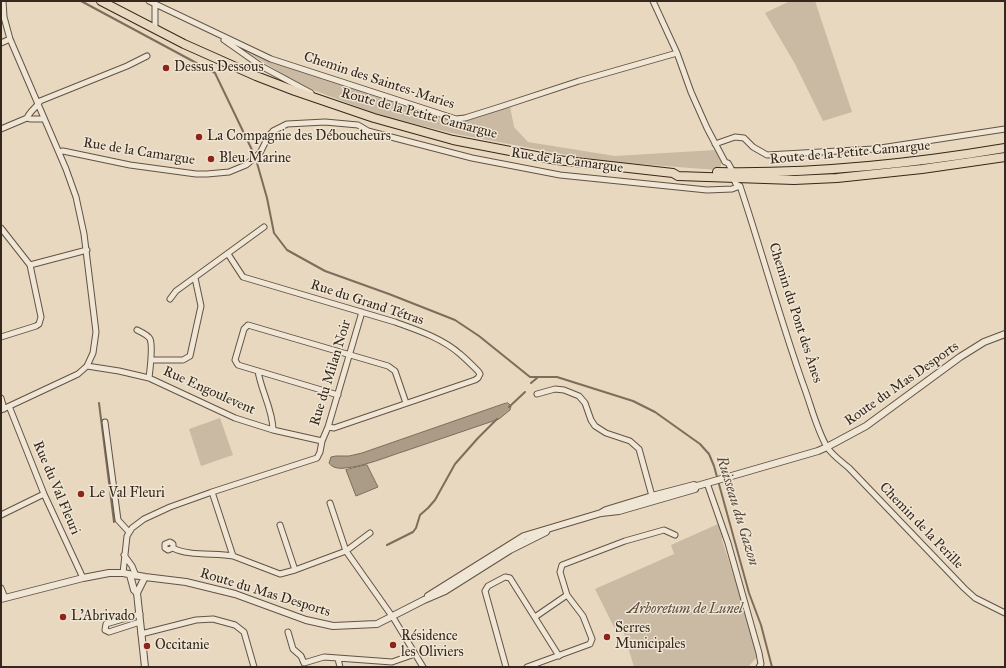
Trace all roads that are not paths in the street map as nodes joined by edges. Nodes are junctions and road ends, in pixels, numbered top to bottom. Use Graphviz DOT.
graph roads {
  1 [pos="2,1"];
  2 [pos="149,1"];
  3 [pos="653,1"];
  4 [pos="104,2"];
  5 [pos="154,3"];
  6 [pos="155,29"];
  7 [pos="214,32"];
  8 [pos="10,39"];
  9 [pos="1,43"];
  10 [pos="677,53"];
  11 [pos="147,56"];
  12 [pos="38,104"];
  13 [pos="335,105"];
  14 [pos="28,118"];
  15 [pos="44,119"];
  16 [pos="1,129"];
  17 [pos="1005,129"];
  18 [pos="715,144"];
  19 [pos="1005,148"];
  20 [pos="58,152"];
  21 [pos="1005,157"];
  22 [pos="729,175"];
  23 [pos="742,179"];
  24 [pos="264,227"];
  25 [pos="1,228"];
  26 [pos="87,250"];
  27 [pos="228,254"];
  28 [pos="30,265"];
  29 [pos="196,278"];
  30 [pos="170,299"];
  31 [pos="362,312"];
  32 [pos="138,330"];
  33 [pos="1005,334"];
  34 [pos="1,337"];
  35 [pos="349,354"];
  36 [pos="151,360"];
  37 [pos="87,366"];
  38 [pos="258,371"];
  39 [pos="149,378"];
  40 [pos="537,394"];
  41 [pos="338,395"];
  42 [pos="1,398"];
  43 [pos="406,403"];
  44 [pos="5,408"];
  45 [pos="105,422"];
  46 [pos="328,427"];
  47 [pos="274,430"];
  48 [pos="322,441"];
  49 [pos="827,447"];
  50 [pos="710,483"];
  51 [pos="212,492"];
  52 [pos="44,494"];
  53 [pos="653,498"];
  54 [pos="330,503"];
  55 [pos="1,515"];
  56 [pos="280,525"];
  57 [pos="129,532"];
  58 [pos="370,533"];
  59 [pos="675,535"];
  60 [pos="173,548"];
  61 [pos="346,551"];
  62 [pos="124,555"];
  63 [pos="233,556"];
  64 [pos="295,570"];
  65 [pos="123,573"];
  66 [pos="133,575"];
  67 [pos="83,578"];
  68 [pos="145,578"];
  69 [pos="1,588"];
  70 [pos="137,593"];
  71 [pos="567,595"];
  72 [pos="3,598"];
  73 [pos="1005,612"];
  74 [pos="140,614"];
  75 [pos="392,616"];
  76 [pos="535,617"];
  77 [pos="140,622"];
  78 [pos="288,632"];
  79 [pos="142,634"];
  80 [pos="415,654"];
  81 [pos="560,656"];
  82 [pos="338,659"];
  83 [pos="145,667"];
  84 [pos="254,667"];
  85 [pos="340,667"];
  86 [pos="423,667"];
  87 [pos="506,667"];
  88 [pos="527,667"];
  89 [pos="759,667"];
  1 -- 8 [label="street"];
  2 -- 5 [label="street, Chemin des Saintes-Maries"];
  3 -- 10 [label="street"];
  4 -- 6 [label="main road, Route de la Petite Camargue"];
  5 -- 6 [label="street"];
  5 -- 7 [label="street, Chemin des Saintes-Maries"];
  6 -- 13 [label="main road, Route de la Petite Camargue"];
  7 -- 10 [label="street, Chemin des Saintes-Maries"];
  7 -- 13 [label="street"];
  8 -- 9 [label="street"];
  8 -- 12 [label="street"];
  10 -- 18 [label="street"];
  11 -- 12 [label="street"];
  12 -- 14 [label="street"];
  12 -- 15 [label="street"];
  13 -- 22 [label="main road, Route de la Petite Camargue"];
  14 -- 15 [label="street"];
  14 -- 16 [label="street"];
  15 -- 20 [label="street"];
  17 -- 18 [label="street"];
  18 -- 22 [label="street"];
  19 -- 23 [label="main road, Route de la Petite Camargue"];
  20 -- 23 [label="street, Rue de la Camargue"];
  20 -- 26 [label="street"];
  21 -- 23 [label="main road, Route de la Petite Camargue"];
  22 -- 23 [label="main road, Route de la Petite Camargue"];
  23 -- 49 [label="street, Chemin du Pont des Ânes"];
  24 -- 27 [label="street"];
  25 -- 28 [label="street"];
  26 -- 28 [label="street"];
  26 -- 37 [label="street"];
  27 -- 29 [label="street"];
  27 -- 31 [label="street, Rue du Grand Tétras"];
  28 -- 34 [label="street"];
  29 -- 30 [label="street"];
  29 -- 36 [label="street"];
  31 -- 35 [label="street, Rue du Milan Noir"];
  31 -- 43 [label="street, Rue du Grand Tétras"];
  32 -- 36 [label="street"];
  33 -- 49 [label="street, Route du Mas Desports"];
  35 -- 38 [label="street"];
  35 -- 41 [label="street, Rue du Milan Noir"];
  35 -- 43 [label="street"];
  36 -- 39 [label="street"];
  37 -- 39 [label="street, Rue Engoulevent"];
  37 -- 44 [label="street"];
  38 -- 41 [label="street"];
  38 -- 47 [label="street"];
  39 -- 47 [label="street, Rue Engoulevent"];
  40 -- 53 [label="street"];
  41 -- 46 [label="street, Rue du Milan Noir"];
  42 -- 44 [label="street, Rue du Val Fleuri"];
  43 -- 46 [label="street, Rue du Grand Tétras"];
  44 -- 52 [label="street, Rue du Val Fleuri"];
  45 -- 57 [label="street"];
  46 -- 48 [label="street, Rue du Milan Noir"];
  47 -- 48 [label="street, Rue Engoulevent"];
  48 -- 51 [label="street, Rue du Milan Noir"];
  49 -- 50 [label="street, Route du Mas Desports"];
  49 -- 73 [label="street, Chemin de la Perille"];
  50 -- 53 [label="street, Route du Mas Desports"];
  50 -- 89 [label="street"];
  51 -- 57 [label="street"];
  51 -- 63 [label="street"];
  52 -- 55 [label="street"];
  52 -- 67 [label="street, Rue du Val Fleuri"];
  53 -- 75 [label="street, Route du Mas Desports"];
  54 -- 61 [label="street"];
  56 -- 64 [label="street"];
  57 -- 62 [label="street"];
  58 -- 61 [label="street"];
  59 -- 71 [label="street"];
  60 -- 63 [label="street"];
  61 -- 64 [label="street"];
  61 -- 75 [label="street"];
  62 -- 65 [label="street"];
  62 -- 66 [label="street"];
  63 -- 64 [label="street"];
  65 -- 66 [label="street, Route du Mas Desports"];
  65 -- 67 [label="street, Route du Mas Desports"];
  66 -- 68 [label="street, Route du Mas Desports"];
  66 -- 70 [label="street"];
  67 -- 72 [label="street, Route du Mas Desports"];
  68 -- 70 [label="street"];
  68 -- 75 [label="street, Route du Mas Desports"];
  69 -- 72 [label="street"];
  70 -- 74 [label="street"];
  71 -- 76 [label="street"];
  71 -- 81 [label="street"];
  74 -- 77 [label="street"];
  74 -- 77 [label="street"];
  75 -- 80 [label="street"];
  76 -- 81 [label="street"];
  76 -- 87 [label="street"];
  77 -- 79 [label="street"];
  78 -- 82 [label="street"];
  79 -- 83 [label="street"];
  79 -- 84 [label="street"];
  80 -- 82 [label="street"];
  80 -- 86 [label="street"];
  81 -- 88 [label="street"];
  82 -- 85 [label="street"];
}
